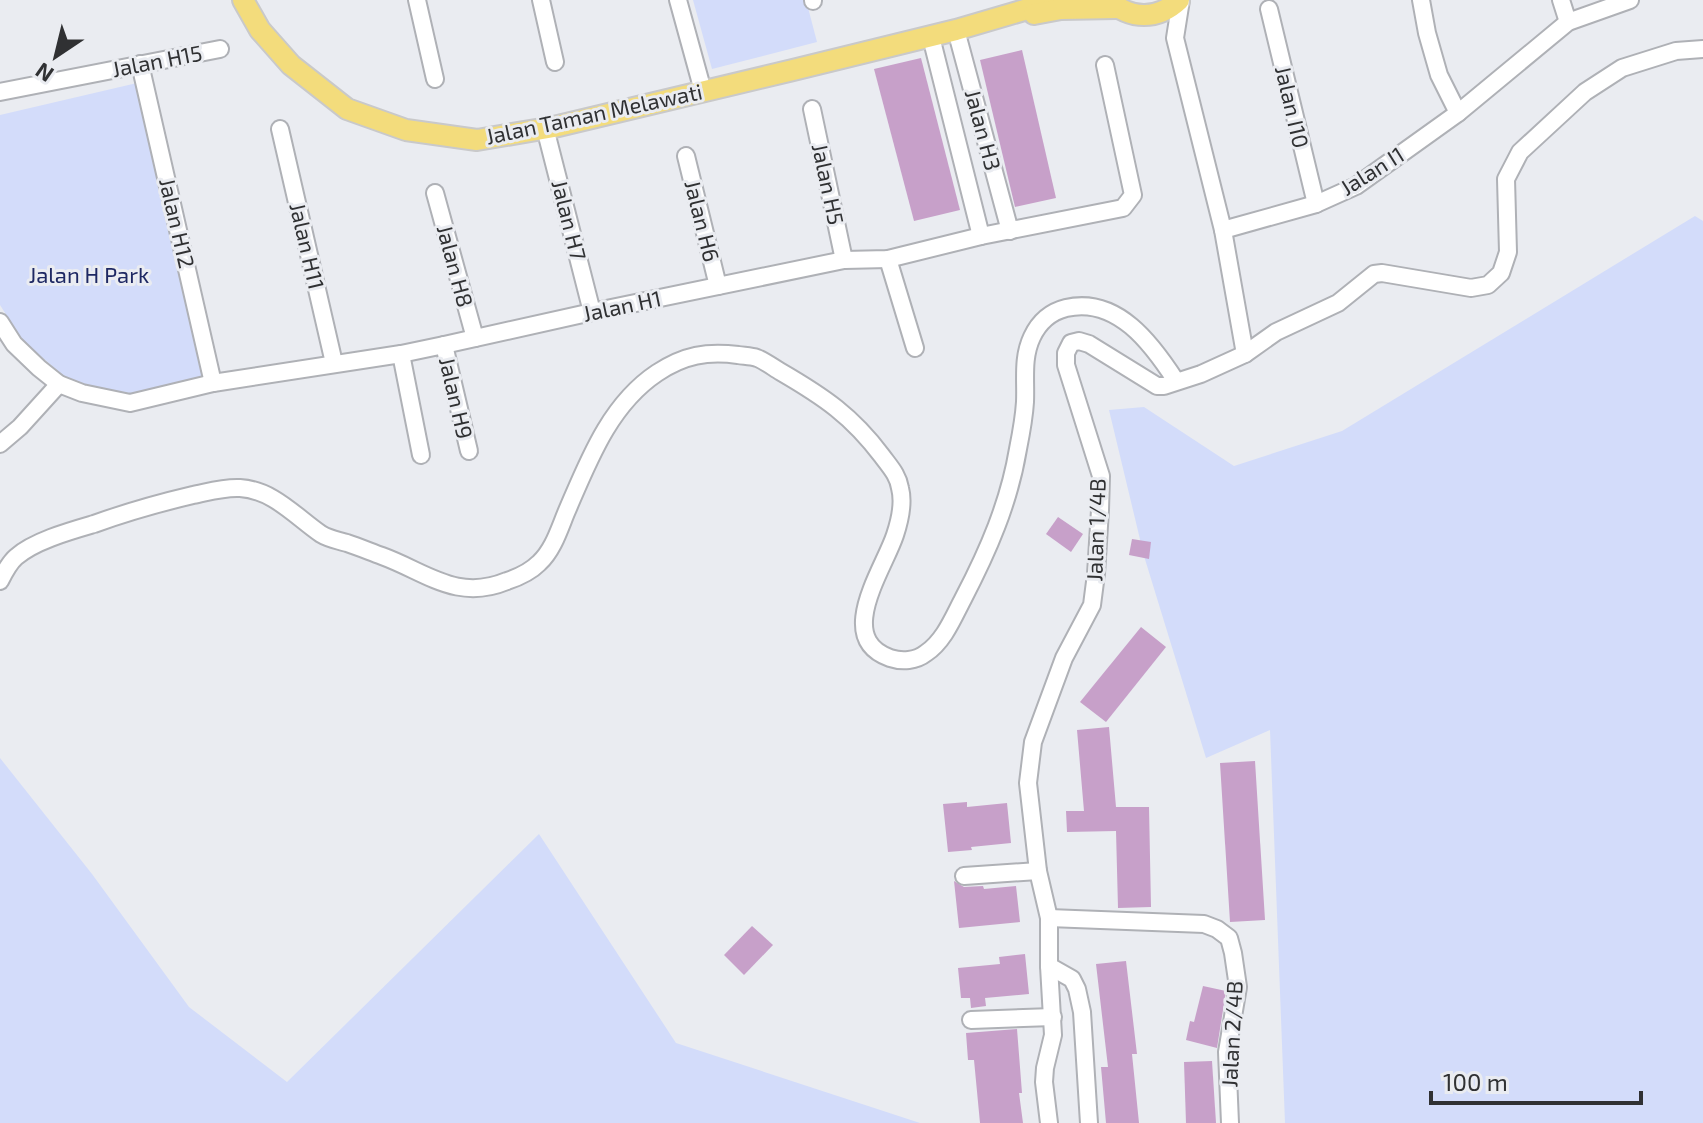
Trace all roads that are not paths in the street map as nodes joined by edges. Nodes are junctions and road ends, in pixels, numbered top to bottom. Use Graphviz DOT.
graph roads {
  1 [pos="243,0"];
  2 [pos="417,0"];
  3 [pos="541,0"];
  4 [pos="678,0"];
  5 [pos="1049,0"];
  6 [pos="1180,0"];
  7 [pos="1421,0"];
  8 [pos="1561,0"];
  9 [pos="1630,0"];
  10 [pos="1113,4"];
  11 [pos="1269,9"];
  12 [pos="1149,16"];
  13 [pos="991,21"];
  14 [pos="1568,22"];
  15 [pos="956,30"];
  16 [pos="931,37"];
  17 [pos="1175,38"];
  18 [pos="220,49"];
  19 [pos="1703,49"];
  20 [pos="555,62"];
  21 [pos="140,64"];
  22 [pos="1105,65"];
  23 [pos="435,79"];
  24 [pos="703,91"];
  25 [pos="0,92"];
  26 [pos="812,109"];
  27 [pos="1458,113"];
  28 [pos="545,128"];
  29 [pos="280,129"];
  30 [pos="686,156"];
  31 [pos="435,193"];
  32 [pos="1316,204"];
  33 [pos="1223,230"];
  34 [pos="1010,231"];
  35 [pos="981,236"];
  36 [pos="888,259"];
  37 [pos="844,260"];
  38 [pos="718,286"];
  39 [pos="592,312"];
  40 [pos="0,322"];
  41 [pos="475,338"];
  42 [pos="444,345"];
  43 [pos="915,348"];
  44 [pos="401,354"];
  45 [pos="1245,354"];
  46 [pos="334,363"];
  47 [pos="1176,381"];
  48 [pos="213,383"];
  49 [pos="59,384"];
  50 [pos="0,444"];
  51 [pos="469,451"];
  52 [pos="421,455"];
  53 [pos="0,581"];
  54 [pos="1038,871"];
  55 [pos="964,876"];
  56 [pos="1049,918"];
  57 [pos="1049,966"];
  58 [pos="1053,1017"];
  59 [pos="971,1020"];
  60 [pos="1049,1123"];
  61 [pos="1089,1123"];
  62 [pos="1230,1123"];
  1 -- 28 [label="main road, Jalan Taman Melawati"];
  2 -- 23 [label="street"];
  3 -- 20 [label="street"];
  4 -- 24 [label="street"];
  5 -- 13 [label="main road, Jalan Taman Melawati"];
  6 -- 12 [label="main road"];
  6 -- 17 [label="street"];
  7 -- 27 [label="street"];
  8 -- 14 [label="street"];
  9 -- 14 [label="street, Jalan I1"];
  10 -- 12 [label="main road, Jalan Taman Melawati"];
  10 -- 13 [label="main road, Jalan Taman Melawati"];
  11 -- 32 [label="street, Jalan I10"];
  12 -- 17 [label="street"];
  13 -- 15 [label="main road, Jalan Taman Melawati"];
  14 -- 27 [label="street, Jalan I1"];
  15 -- 16 [label="main road, Jalan Taman Melawati"];
  15 -- 34 [label="street, Jalan H3"];
  16 -- 24 [label="main road, Jalan Taman Melawati"];
  16 -- 35 [label="street, Jalan H3"];
  17 -- 33 [label="street"];
  18 -- 21 [label="street, Jalan H15"];
  19 -- 45 [label="street, Jalan 1/4B"];
  21 -- 25 [label="street, Jalan H15"];
  21 -- 48 [label="street, Jalan H12"];
  22 -- 34 [label="street, Jalan H1"];
  24 -- 28 [label="main road, Jalan Taman Melawati"];
  26 -- 37 [label="street, Jalan H5"];
  27 -- 32 [label="street, Jalan I1"];
  28 -- 39 [label="street, Jalan H7"];
  29 -- 46 [label="street, Jalan H11"];
  30 -- 38 [label="street, Jalan H6"];
  31 -- 41 [label="street, Jalan H8"];
  32 -- 33 [label="street, Jalan I1"];
  33 -- 45 [label="street"];
  34 -- 35 [label="street, Jalan H1"];
  35 -- 36 [label="street, Jalan H1"];
  36 -- 37 [label="street, Jalan H1"];
  36 -- 43 [label="street"];
  37 -- 38 [label="street, Jalan H1"];
  38 -- 39 [label="street, Jalan H1"];
  39 -- 41 [label="street, Jalan H1"];
  40 -- 49 [label="street, Jalan H1"];
  41 -- 42 [label="street, Jalan H1"];
  42 -- 44 [label="street, Jalan H1"];
  42 -- 51 [label="street, Jalan H9"];
  44 -- 46 [label="street, Jalan H1"];
  44 -- 52 [label="street"];
  45 -- 47 [label="street, Jalan 1/4B"];
  46 -- 48 [label="street, Jalan H1"];
  47 -- 53 [label="street"];
  47 -- 54 [label="street, Jalan 1/4B"];
  48 -- 49 [label="street, Jalan H1"];
  49 -- 50 [label="street"];
  54 -- 55 [label="street"];
  54 -- 56 [label="street, Jalan 1/4B"];
  56 -- 57 [label="street, Jalan 1/4B"];
  56 -- 62 [label="street, Jalan 2/4B"];
  57 -- 58 [label="street, Jalan 1/4B"];
  57 -- 61 [label="street"];
  58 -- 59 [label="street"];
  58 -- 60 [label="street, Jalan 1/4B"];
}
